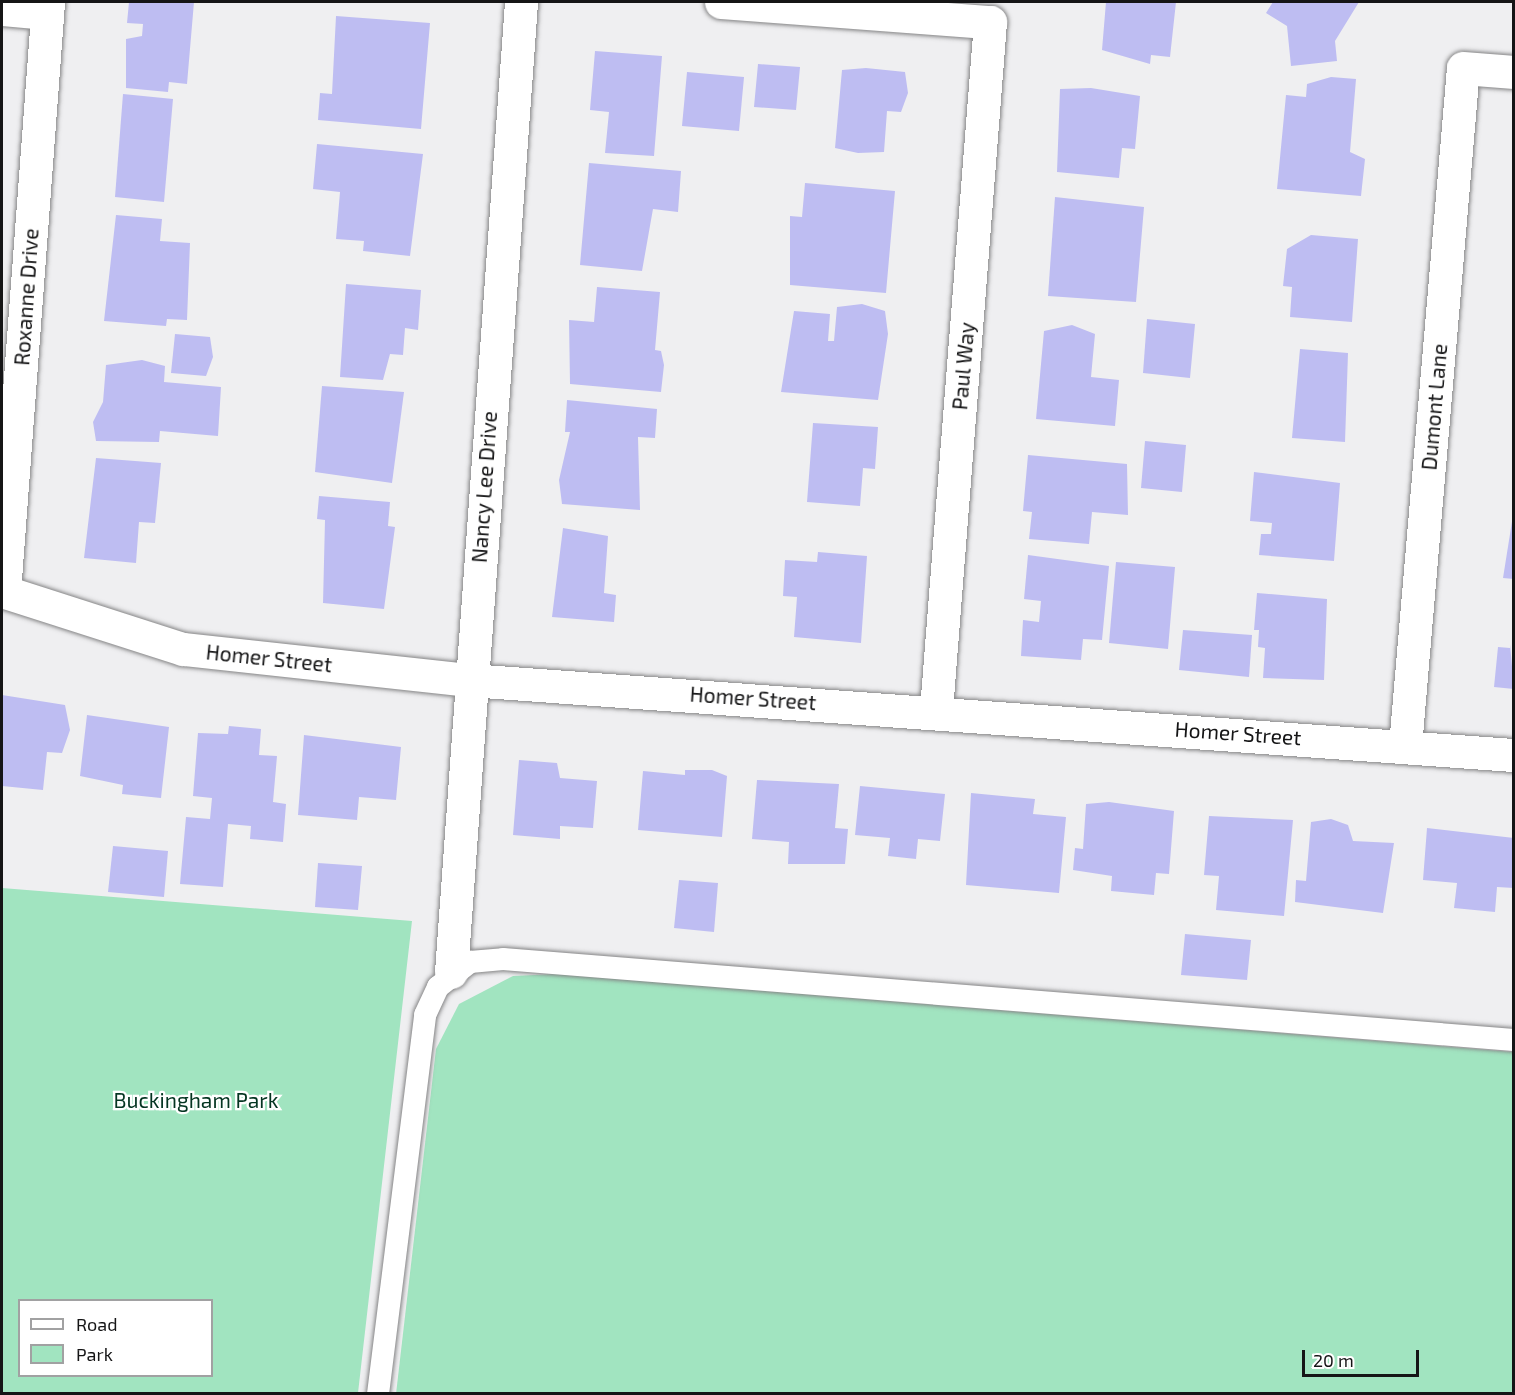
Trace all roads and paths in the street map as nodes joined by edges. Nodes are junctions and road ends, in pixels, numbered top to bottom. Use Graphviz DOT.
graph roads {
  1 [pos="521,2"];
  2 [pos="721,2"];
  3 [pos="726,2"];
  4 [pos="47,7"];
  5 [pos="2,9"];
  6 [pos="1514,72"];
  7 [pos="3,591"];
  8 [pos="469,680"];
  9 [pos="936,710"];
  10 [pos="1405,746"];
  11 [pos="1514,755"];
  12 [pos="451,972"];
  13 [pos="1514,1040"];
  14 [pos="378,1394"];
  1 -- 8 [label="street, Nancy Lee Drive"];
  2 -- 3 [label="street"];
  3 -- 9 [label="street, Paul Way"];
  4 -- 5 [label="street"];
  4 -- 7 [label="street, Roxanne Drive"];
  6 -- 10 [label="street, Dumont Lane"];
  7 -- 8 [label="street, Homer Street"];
  8 -- 9 [label="street, Homer Street"];
  8 -- 12 [label="street, Nancy Lee Drive"];
  9 -- 10 [label="street, Homer Street"];
  10 -- 11 [label="street, Homer Street"];
  12 -- 13 [label="lane"];
  12 -- 14 [label="lane"];
}
